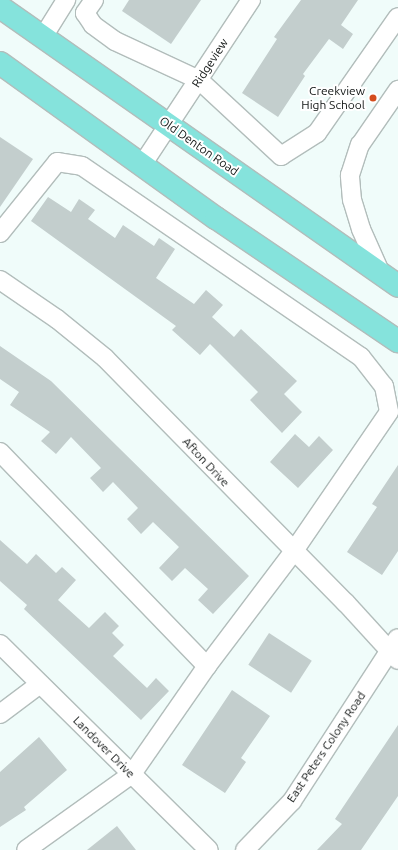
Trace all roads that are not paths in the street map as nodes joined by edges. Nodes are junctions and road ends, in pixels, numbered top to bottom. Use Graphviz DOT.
graph roads {
  1 [pos="66,0"];
  2 [pos="94,0"];
  3 [pos="251,0"];
  4 [pos="0,7"];
  5 [pos="398,17"];
  6 [pos="43,37"];
  7 [pos="0,63"];
  8 [pos="199,80"];
  9 [pos="398,90"];
  10 [pos="169,125"];
  11 [pos="142,165"];
  12 [pos="0,233"];
  13 [pos="381,274"];
  14 [pos="0,280"];
  15 [pos="398,286"];
  16 [pos="398,341"];
  17 [pos="0,452"];
  18 [pos="294,551"];
  19 [pos="0,644"];
  20 [pos="395,649"];
  21 [pos="207,666"];
  22 [pos="40,684"];
  23 [pos="0,714"];
  24 [pos="132,774"];
  25 [pos="26,850"];
  26 [pos="209,850"];
  27 [pos="245,850"];
  1 -- 6 [label="street"];
  2 -- 8 [label="street"];
  3 -- 8 [label="street, Ridgeview"];
  4 -- 6 [label="main road, Old Denton Road"];
  5 -- 8 [label="street"];
  6 -- 10 [label="main road, Old Denton Road"];
  7 -- 11 [label="main road"];
  8 -- 10 [label="street, Ridgeview"];
  9 -- 13 [label="street"];
  10 -- 11 [label="street, Ridgeview"];
  10 -- 13 [label="main road, Old Denton Road"];
  11 -- 16 [label="main road"];
  12 -- 18 [label="street"];
  13 -- 15 [label="main road, Old Denton Road"];
  14 -- 18 [label="street, Afton Drive"];
  17 -- 21 [label="street"];
  18 -- 20 [label="street, Afton Drive"];
  18 -- 21 [label="street"];
  19 -- 22 [label="street, Landover Drive"];
  20 -- 27 [label="street, East Peters Colony Road"];
  21 -- 24 [label="street"];
  22 -- 23 [label="street"];
  22 -- 24 [label="street, Landover Drive"];
  24 -- 25 [label="street"];
  24 -- 26 [label="street, Landover Drive"];
}
